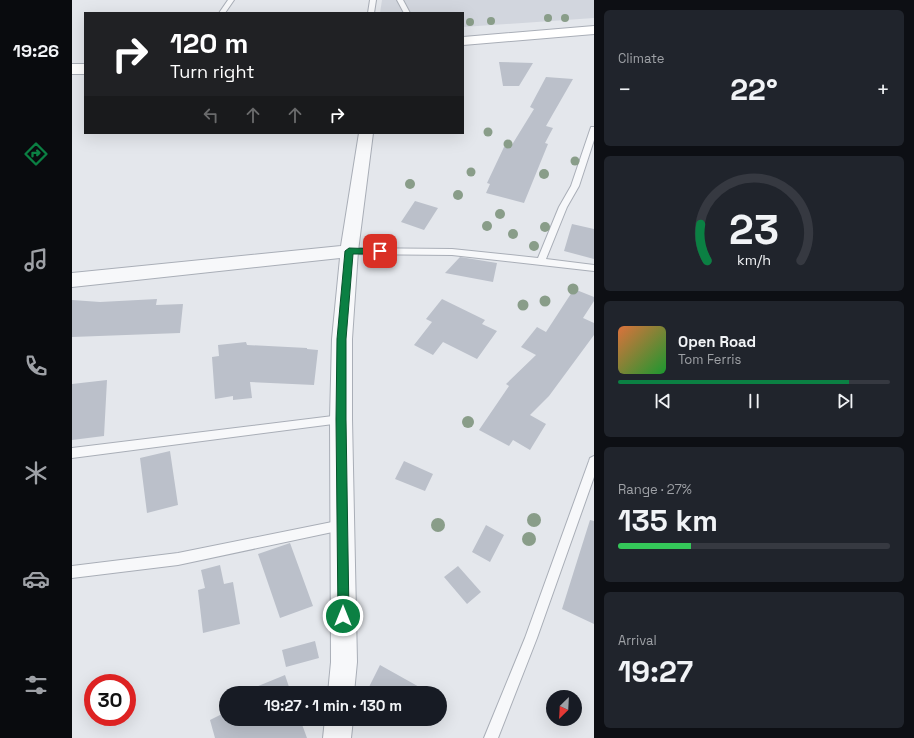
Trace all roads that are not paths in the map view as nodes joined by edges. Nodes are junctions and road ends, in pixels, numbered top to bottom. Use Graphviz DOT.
graph roads {
  1 [pos="231,0"];
  2 [pos="372,0"];
  3 [pos="400,0"];
  4 [pos="223,12"];
  5 [pos="371,12"];
  6 [pos="406,12"];
  7 [pos="594,30"];
  8 [pos="464,41"];
  9 [pos="72,69"];
  10 [pos="84,69"];
  11 [pos="594,129"];
  12 [pos="366,134"];
  13 [pos="349,251"];
  14 [pos="541,261"];
  15 [pos="594,268"];
  16 [pos="72,280"];
  17 [pos="341,419"];
  18 [pos="72,453"];
  19 [pos="594,461"];
  20 [pos="342,525"];
  21 [pos="72,572"];
  22 [pos="342,686"];
  23 [pos="338,726"];
  24 [pos="337,738"];
  25 [pos="491,738"];
  1 -- 4 [label="lane"];
  2 -- 5 [label="lane"];
  3 -- 6 [label="lane"];
  7 -- 8 [label="main road"];
  9 -- 10 [label="main road"];
  11 -- 14 [label="lane"];
  12 -- 13 [label="street"];
  13 -- 14 [label="lane"];
  13 -- 16 [label="street"];
  13 -- 17 [label="street"];
  14 -- 15 [label="lane"];
  17 -- 18 [label="lane"];
  17 -- 20 [label="street"];
  19 -- 25 [label="lane"];
  20 -- 21 [label="lane"];
  20 -- 22 [label="street"];
  23 -- 24 [label="street"];
}
